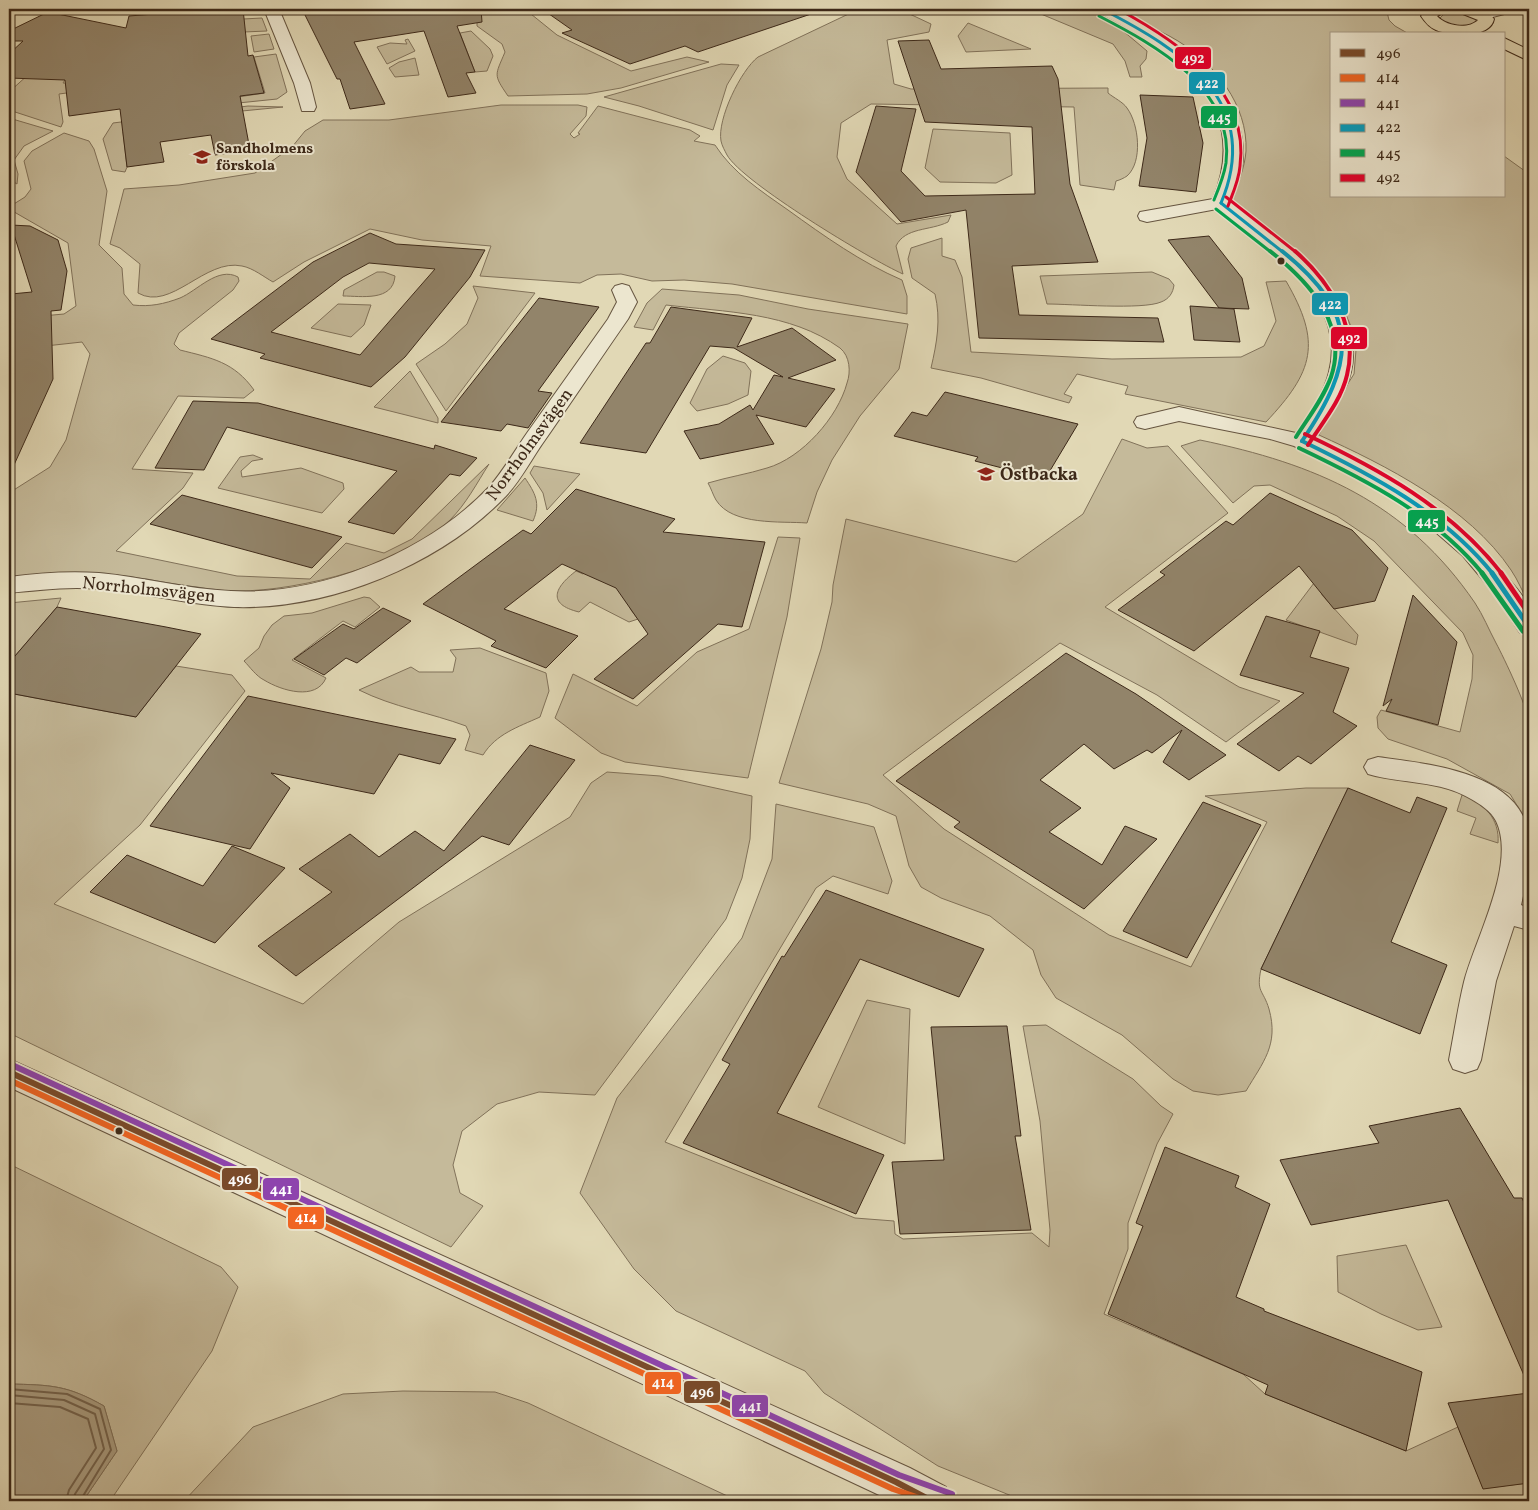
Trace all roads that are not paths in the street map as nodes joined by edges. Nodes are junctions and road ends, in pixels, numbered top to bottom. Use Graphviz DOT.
graph roads {
  1 [pos="271,9"];
  2 [pos="1102,9"];
  3 [pos="1440,9"];
  4 [pos="1463,9"];
  5 [pos="1507,9"];
  6 [pos="1481,15"];
  7 [pos="1479,32"];
  8 [pos="1506,44"];
  9 [pos="1529,56"];
  10 [pos="308,107"];
  11 [pos="1220,203"];
  12 [pos="1147,216"];
  13 [pos="622,290"];
  14 [pos="1145,422"];
  15 [pos="1302,441"];
  16 [pos="9,585"];
  17 [pos="1529,627"];
  18 [pos="1378,767"];
  19 [pos="1517,915"];
  20 [pos="1465,1060"];
  21 [pos="9,1072"];
  22 [pos="896,1482"];
  23 [pos="932,1501"];
  24 [pos="950,1501"];
  1 -- 10 [label="street"];
  2 -- 11 [label="street"];
  3 -- 7 [label="main road"];
  4 -- 6 [label="main road"];
  5 -- 6 [label="street"];
  6 -- 7 [label="main road"];
  8 -- 9 [label="main road"];
  11 -- 12 [label="street"];
  11 -- 15 [label="street"];
  13 -- 16 [label="street, Norrholmsvägen"];
  14 -- 15 [label="street"];
  15 -- 17 [label="street"];
  18 -- 19 [label="street"];
  19 -- 20 [label="street"];
  21 -- 22 [label="street"];
  22 -- 23 [label="street"];
  22 -- 24 [label="street"];
}
